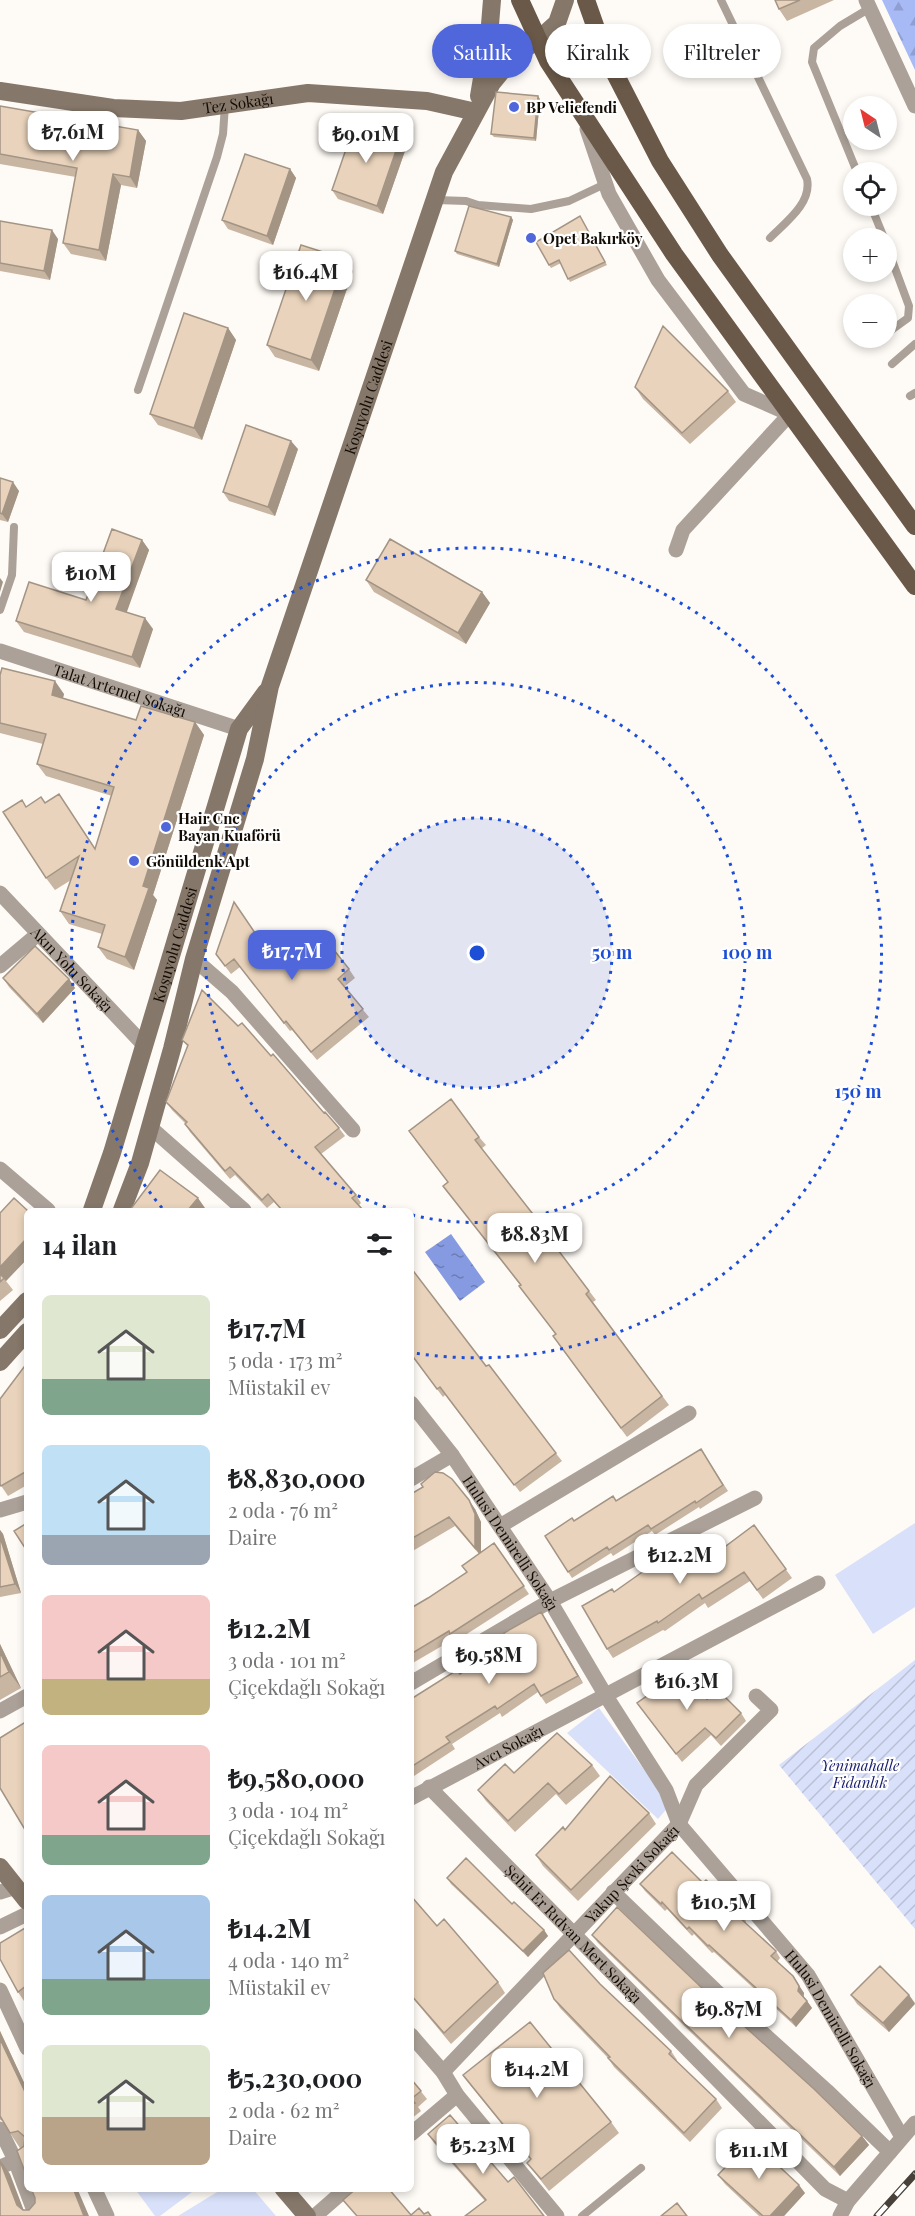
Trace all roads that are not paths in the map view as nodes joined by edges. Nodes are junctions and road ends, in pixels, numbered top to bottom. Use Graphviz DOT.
graph roads {
  1 [pos="492,0"];
  2 [pos="520,0"];
  3 [pos="565,0"];
  4 [pos="586,0"];
  5 [pos="721,0"];
  6 [pos="868,4"];
  7 [pos="537,41"];
  8 [pos="0,91"];
  9 [pos="225,105"];
  10 [pos="915,106"];
  11 [pos="581,110"];
  12 [pos="476,112"];
  13 [pos="853,162"];
  14 [pos="605,184"];
  15 [pos="435,200"];
  16 [pos="770,238"];
  17 [pos="897,271"];
  18 [pos="897,327"];
  19 [pos="915,344"];
  20 [pos="892,364"];
  21 [pos="138,390"];
  22 [pos="790,414"];
  23 [pos="14,526"];
  24 [pos="915,526"];
  25 [pos="676,550"];
  26 [pos="915,586"];
  27 [pos="0,610"];
  28 [pos="0,651"];
  29 [pos="270,686"];
  30 [pos="239,729"];
  31 [pos="0,893"];
  32 [pos="38,934"];
  33 [pos="194,959"];
  34 [pos="0,966"];
  35 [pos="144,1045"];
  36 [pos="172,1049"];
  37 [pos="150,1127"];
  38 [pos="353,1130"];
  39 [pos="0,1169"];
  40 [pos="46,1208"];
  41 [pos="93,1208"];
  42 [pos="123,1208"];
  43 [pos="242,1208"];
  44 [pos="24,1304"];
  45 [pos="0,1330"];
  46 [pos="24,1335"];
  47 [pos="0,1362"];
  48 [pos="414,1407"];
  49 [pos="690,1413"];
  50 [pos="452,1455"];
  51 [pos="414,1477"];
  52 [pos="755,1498"];
  53 [pos="24,1503"];
  54 [pos="0,1510"];
  55 [pos="500,1526"];
  56 [pos="818,1583"];
  57 [pos="550,1601"];
  58 [pos="414,1681"];
  59 [pos="606,1696"];
  60 [pos="756,1696"];
  61 [pos="24,1698"];
  62 [pos="0,1711"];
  63 [pos="429,1787"];
  64 [pos="414,1796"];
  65 [pos="679,1824"];
  66 [pos="0,1867"];
  67 [pos="613,1892"];
  68 [pos="14,1893"];
  69 [pos="24,1915"];
  70 [pos="0,1927"];
  71 [pos="574,1933"];
  72 [pos="0,1990"];
  73 [pos="414,2038"];
  74 [pos="24,2042"];
  75 [pos="443,2072"];
  76 [pos="457,2095"];
  77 [pos="915,2124"];
  78 [pos="0,2129"];
  79 [pos="414,2131"];
  80 [pos="902,2137"];
  81 [pos="890,2152"];
  82 [pos="21,2158"];
  83 [pos="0,2167"];
  84 [pos="641,2168"];
  85 [pos="30,2192"];
  86 [pos="96,2192"];
  87 [pos="286,2192"];
  88 [pos="343,2192"];
  89 [pos="848,2201"];
  90 [pos="36,2216"];
  91 [pos="107,2216"];
  92 [pos="307,2216"];
  93 [pos="315,2216"];
  94 [pos="557,2216"];
  95 [pos="582,2216"];
  96 [pos="840,2216"];
  1 -- 12 [label="street"];
  2 -- 7 [label="main road"];
  3 -- 7 [label="street, Koşuyolu Caddesi"];
  4 -- 24 [label="main road"];
  5 -- 16 [label="lane"];
  6 -- 10 [label="street"];
  6 -- 13 [label="lane"];
  7 -- 11 [label="main road"];
  7 -- 12 [label="street, Koşuyolu Caddesi"];
  8 -- 9 [label="street, Tez Sokağı"];
  9 -- 12 [label="street, Tez Sokağı"];
  9 -- 21 [label="lane"];
  11 -- 14 [label="street"];
  11 -- 22 [label="main road"];
  12 -- 15 [label="street, Koşuyolu Caddesi"];
  14 -- 15 [label="lane"];
  14 -- 22 [label="street"];
  15 -- 29 [label="street, Koşuyolu Caddesi"];
  17 -- 18 [label="lane"];
  19 -- 20 [label="lane"];
  22 -- 25 [label="street"];
  22 -- 26 [label="main road"];
  23 -- 27 [label="lane"];
  28 -- 30 [label="street, Talat Artemel Sokağı"];
  29 -- 30 [label="street, Koşuyolu Caddesi"];
  29 -- 33 [label="street, Koşuyolu Caddesi"];
  30 -- 35 [label="street, Koşuyolu Caddesi"];
  31 -- 32 [label="street, Akın Yolu Sokağı"];
  32 -- 34 [label="street"];
  32 -- 35 [label="street, Akın Yolu Sokağı"];
  33 -- 36 [label="street, Koşuyolu Caddesi"];
  33 -- 38 [label="street"];
  35 -- 36 [label="street"];
  35 -- 41 [label="street, Koşuyolu Caddesi"];
  36 -- 37 [label="street, Koşuyolu Caddesi"];
  37 -- 42 [label="street, Koşuyolu Caddesi"];
  37 -- 43 [label="street"];
  39 -- 40 [label="street"];
  44 -- 45 [label="street"];
  46 -- 47 [label="street"];
  48 -- 50 [label="street, Hulusi Demirelli Sokağı"];
  49 -- 55 [label="street"];
  50 -- 51 [label="street"];
  50 -- 55 [label="street, Hulusi Demirelli Sokağı"];
  52 -- 57 [label="street"];
  53 -- 54 [label="street"];
  55 -- 57 [label="street, Hulusi Demirelli Sokağı"];
  56 -- 59 [label="street, Avcı Sokağı"];
  57 -- 58 [label="street"];
  57 -- 59 [label="street, Hulusi Demirelli Sokağı"];
  59 -- 63 [label="street, Avcı Sokağı"];
  59 -- 65 [label="street, Hulusi Demirelli Sokağı"];
  60 -- 65 [label="street, Yakup Şevki Sokağı"];
  61 -- 62 [label="street"];
  63 -- 64 [label="street, Avcı Sokağı"];
  63 -- 71 [label="street, Şehit Er Rıdvan Mert Sokağı"];
  65 -- 67 [label="street, Yakup Şevki Sokağı"];
  65 -- 80 [label="street, Hulusi Demirelli Sokağı"];
  66 -- 68 [label="street"];
  67 -- 71 [label="street, Yakup Şevki Sokağı"];
  67 -- 81 [label="street"];
  69 -- 70 [label="street"];
  71 -- 75 [label="street, Yakup Şevki Sokağı"];
  71 -- 89 [label="street, Şehit Er Rıdvan Mert Sokağı"];
  72 -- 74 [label="street"];
  73 -- 75 [label="street"];
  75 -- 76 [label="street"];
  76 -- 79 [label="street"];
  76 -- 94 [label="street"];
  77 -- 80 [label="street"];
  78 -- 82 [label="street"];
  80 -- 81 [label="street"];
  81 -- 89 [label="street"];
  82 -- 83 [label="street"];
  84 -- 95 [label="lane"];
  85 -- 90 [label="street"];
  86 -- 91 [label="street"];
  87 -- 92 [label="street"];
  88 -- 93 [label="street"];
  89 -- 96 [label="street"];
}
